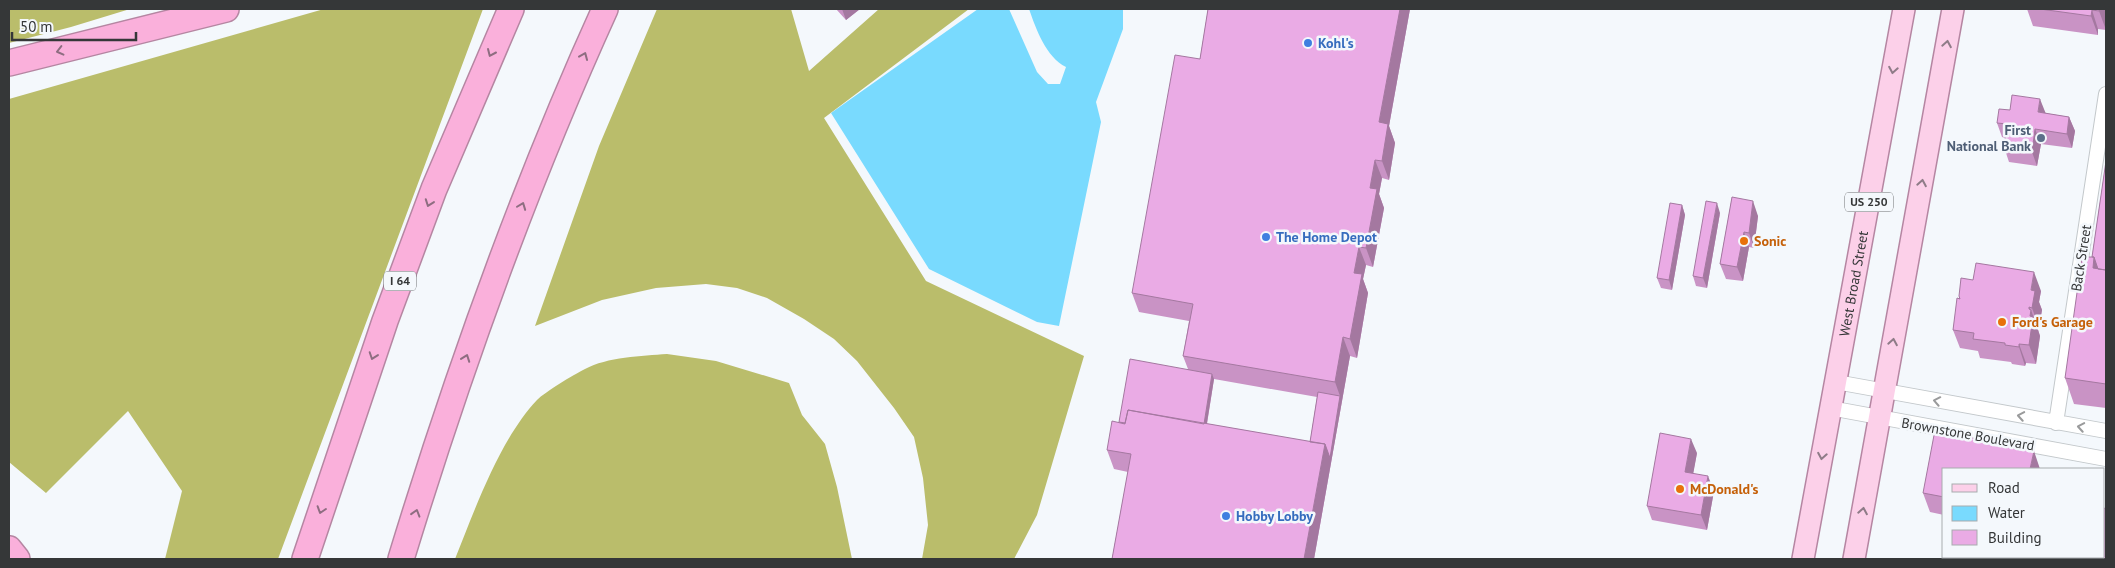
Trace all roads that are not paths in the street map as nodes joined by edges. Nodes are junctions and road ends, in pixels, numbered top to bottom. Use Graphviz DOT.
graph roads {
  1 [pos="226,9"];
  2 [pos="511,9"];
  3 [pos="605,9"];
  4 [pos="1904,9"];
  5 [pos="1953,9"];
  6 [pos="9,63"];
  7 [pos="2106,94"];
  8 [pos="1836,382"];
  9 [pos="1884,390"];
  10 [pos="1830,408"];
  11 [pos="1879,418"];
  12 [pos="2056,423"];
  13 [pos="2106,431"];
  14 [pos="2106,459"];
  15 [pos="9,549"];
  16 [pos="17,559"];
  17 [pos="306,559"];
  18 [pos="401,559"];
  19 [pos="1803,559"];
  20 [pos="1854,559"];
  1 -- 6 [label="highway, one-way"];
  2 -- 17 [label="highway, I 64, one-way"];
  18 -- 3 [label="highway, one-way"];
  4 -- 8 [label="main road, West Broad Street / US 250, one-way"];
  9 -- 5 [label="main road, one-way"];
  7 -- 12 [label="street, Back Street"];
  8 -- 9 [label="street, Brownstone Boulevard"];
  8 -- 10 [label="main road, West Broad Street / US 250"];
  9 -- 11 [label="main road"];
  12 -- 9 [label="street, Brownstone Boulevard, one-way"];
  10 -- 11 [label="street, Brownstone Boulevard"];
  10 -- 19 [label="main road, West Broad Street / US 250, one-way"];
  11 -- 14 [label="street, Brownstone Boulevard"];
  20 -- 11 [label="main road, one-way"];
  13 -- 12 [label="street, Brownstone Boulevard, one-way"];
  15 -- 16 [label="highway"];
}
